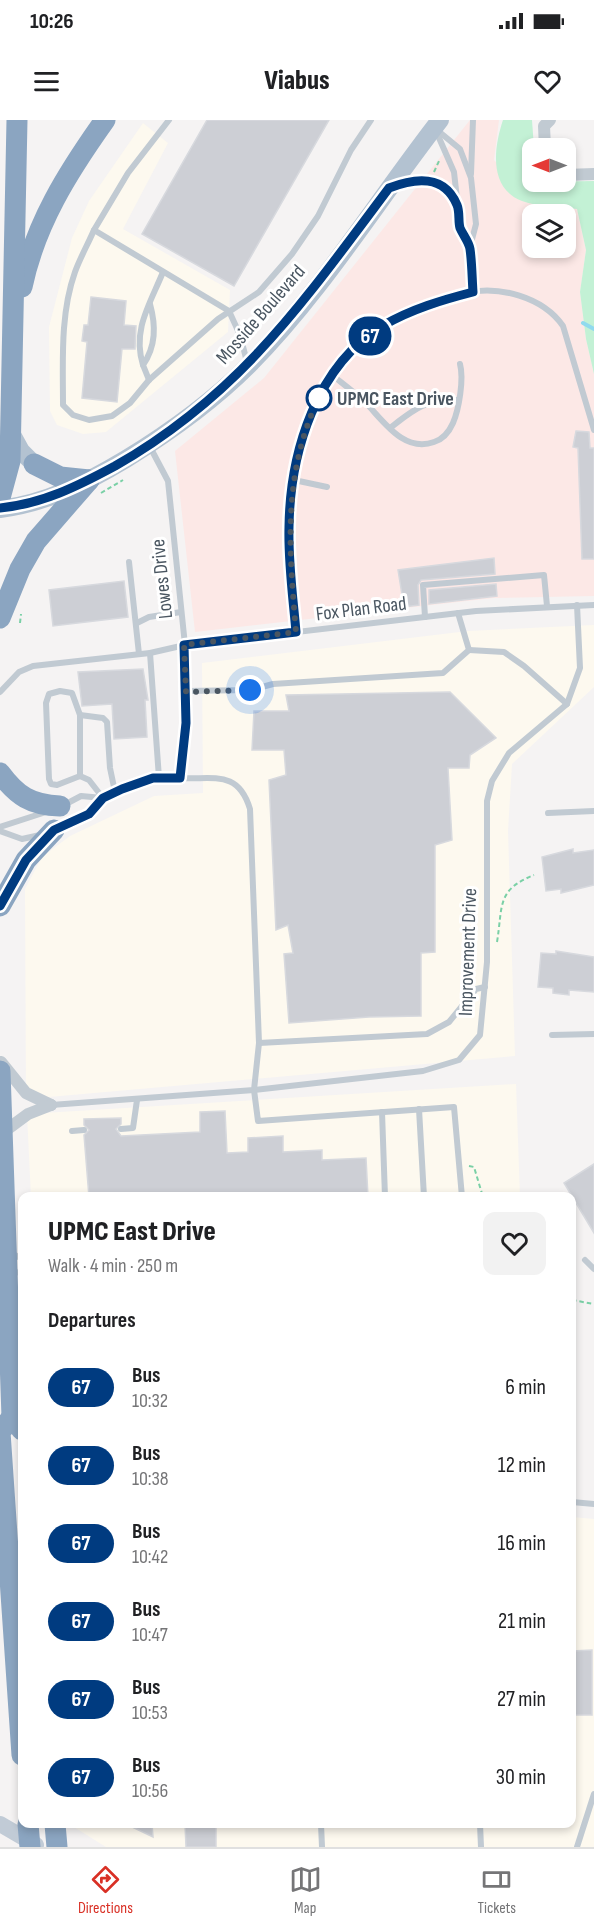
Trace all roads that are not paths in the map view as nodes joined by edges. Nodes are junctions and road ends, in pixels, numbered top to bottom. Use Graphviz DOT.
graph roads {
  1 [pos="17,120"];
  2 [pos="24,120"];
  3 [pos="105,120"];
  4 [pos="169,120"];
  5 [pos="371,120"];
  6 [pos="473,120"];
  7 [pos="550,120"];
  8 [pos="435,123"];
  9 [pos="545,138"];
  10 [pos="0,145"];
  11 [pos="594,174"];
  12 [pos="576,175"];
  13 [pos="471,178"];
  14 [pos="389,188"];
  15 [pos="458,206"];
  16 [pos="94,230"];
  17 [pos="470,247"];
  18 [pos="164,272"];
  19 [pos="473,292"];
  20 [pos="150,303"];
  21 [pos="229,311"];
  22 [pos="12,332"];
  23 [pos="460,364"];
  24 [pos="143,365"];
  25 [pos="248,366"];
  26 [pos="332,375"];
  27 [pos="148,380"];
  28 [pos="458,400"];
  29 [pos="390,428"];
  30 [pos="594,430"];
  31 [pos="10,431"];
  32 [pos="149,445"];
  33 [pos="34,464"];
  34 [pos="89,480"];
  35 [pos="294,480"];
  36 [pos="327,487"];
  37 [pos="0,498"];
  38 [pos="0,508"];
  39 [pos="129,562"];
  40 [pos="594,605"];
  41 [pos="547,606"];
  42 [pos="577,606"];
  43 [pos="181,612"];
  44 [pos="458,613"];
  45 [pos="425,617"];
  46 [pos="0,618"];
  47 [pos="137,622"];
  48 [pos="296,632"];
  49 [pos="184,645"];
  50 [pos="469,650"];
  51 [pos="150,653"];
  52 [pos="139,654"];
  53 [pos="0,692"];
  54 [pos="186,692"];
  55 [pos="567,704"];
  56 [pos="80,715"];
  57 [pos="0,773"];
  58 [pos="80,776"];
  59 [pos="159,778"];
  60 [pos="180,778"];
  61 [pos="115,792"];
  62 [pos="103,798"];
  63 [pos="60,806"];
  64 [pos="594,811"];
  65 [pos="548,813"];
  66 [pos="0,829"];
  67 [pos="54,830"];
  68 [pos="0,906"];
  69 [pos="485,987"];
  70 [pos="594,1034"];
  71 [pos="552,1035"];
  72 [pos="259,1043"];
  73 [pos="0,1061"];
  74 [pos="0,1071"];
  75 [pos="254,1090"];
  76 [pos="137,1100"];
  77 [pos="51,1105"];
  78 [pos="419,1109"];
  79 [pos="382,1112"];
  80 [pos="121,1129"];
  81 [pos="84,1130"];
  82 [pos="72,1131"];
  83 [pos="1,1134"];
  84 [pos="1,1159"];
  85 [pos="385,1192"];
  86 [pos="424,1192"];
  87 [pos="462,1192"];
  88 [pos="14,1254"];
  89 [pos="585,1260"];
  90 [pos="594,1269"];
  91 [pos="14,1272"];
  92 [pos="16,1374"];
  93 [pos="18,1397"];
  94 [pos="18,1421"];
  95 [pos="576,1502"];
  96 [pos="594,1504"];
  97 [pos="18,1696"];
  98 [pos="594,1794"];
  99 [pos="0,1824"];
  100 [pos="321,1828"];
  101 [pos="480,1828"];
  102 [pos="45,1840"];
  103 [pos="322,1847"];
  104 [pos="481,1847"];
  105 [pos="577,1847"];
  1 -- 22 [label="highway"];
  2 -- 10 [label="highway"];
  3 -- 22 [label="highway"];
  4 -- 16 [label="lane"];
  5 -- 21 [label="lane"];
  6 -- 13 [label="lane"];
  7 -- 9 [label="street"];
  8 -- 13 [label="lane"];
  8 -- 14 [label="main road, Mosside Boulevard"];
  8 -- 15 [label="lane"];
  11 -- 12 [label="street"];
  13 -- 17 [label="lane"];
  14 -- 15 [label="lane"];
  14 -- 25 [label="main road, Mosside Boulevard"];
  15 -- 17 [label="lane"];
  16 -- 18 [label="lane"];
  16 -- 27 [label="lane"];
  17 -- 19 [label="lane"];
  18 -- 20 [label="lane"];
  18 -- 21 [label="lane"];
  19 -- 26 [label="lane"];
  19 -- 30 [label="lane"];
  20 -- 24 [label="lane"];
  20 -- 24 [label="lane"];
  21 -- 25 [label="lane"];
  21 -- 27 [label="lane"];
  22 -- 31 [label="highway"];
  23 -- 28 [label="lane"];
  24 -- 27 [label="lane"];
  25 -- 32 [label="main road, Mosside Boulevard"];
  26 -- 29 [label="lane"];
  26 -- 35 [label="lane"];
  28 -- 29 [label="lane"];
  28 -- 29 [label="lane"];
  31 -- 33 [label="main road"];
  31 -- 37 [label="highway"];
  32 -- 34 [label="main road, Mosside Boulevard"];
  32 -- 43 [label="lane, Lowes Drive"];
  33 -- 34 [label="highway"];
  34 -- 38 [label="main road, Mosside Boulevard"];
  34 -- 46 [label="highway"];
  35 -- 36 [label="lane"];
  35 -- 48 [label="lane"];
  39 -- 47 [label="lane"];
  40 -- 42 [label="lane, Fox Plan Road"];
  41 -- 42 [label="lane, Fox Plan Road"];
  41 -- 44 [label="lane, Fox Plan Road"];
  41 -- 45 [label="lane"];
  42 -- 55 [label="lane, Improvement Drive"];
  43 -- 47 [label="lane"];
  43 -- 49 [label="lane, Lowes Drive"];
  44 -- 45 [label="lane, Fox Plan Road"];
  44 -- 50 [label="lane"];
  45 -- 48 [label="lane, Fox Plan Road"];
  47 -- 52 [label="lane"];
  48 -- 49 [label="lane, Fox Plan Road"];
  49 -- 51 [label="lane, Fox Plan Road"];
  49 -- 54 [label="lane, Lowes Drive"];
  50 -- 54 [label="lane"];
  50 -- 55 [label="lane"];
  51 -- 52 [label="lane, Fox Plan Road"];
  51 -- 59 [label="lane"];
  52 -- 53 [label="lane, Fox Plan Road"];
  54 -- 60 [label="lane, Lowes Drive"];
  55 -- 69 [label="lane, Improvement Drive"];
  56 -- 58 [label="lane"];
  56 -- 58 [label="lane"];
  56 -- 61 [label="lane"];
  57 -- 63 [label="highway"];
  58 -- 62 [label="lane"];
  59 -- 60 [label="lane"];
  59 -- 61 [label="lane"];
  60 -- 72 [label="lane"];
  61 -- 62 [label="lane"];
  62 -- 63 [label="lane"];
  62 -- 67 [label="lane"];
  63 -- 66 [label="lane"];
  64 -- 65 [label="lane"];
  66 -- 67 [label="lane"];
  67 -- 68 [label="highway"];
  69 -- 72 [label="lane"];
  69 -- 75 [label="lane, Improvement Drive"];
  70 -- 71 [label="lane"];
  72 -- 75 [label="lane"];
  73 -- 77 [label="street"];
  74 -- 83 [label="highway"];
  75 -- 76 [label="lane, Improvement Drive"];
  75 -- 79 [label="lane"];
  76 -- 77 [label="lane, Improvement Drive"];
  76 -- 80 [label="lane"];
  77 -- 83 [label="street"];
  78 -- 79 [label="lane"];
  78 -- 86 [label="lane"];
  78 -- 87 [label="lane"];
  79 -- 85 [label="lane"];
  81 -- 82 [label="lane"];
  83 -- 84 [label="highway"];
  84 -- 88 [label="highway"];
  88 -- 91 [label="highway"];
  89 -- 90 [label="lane"];
  91 -- 92 [label="highway"];
  92 -- 93 [label="highway"];
  94 -- 97 [label="highway"];
  95 -- 96 [label="lane"];
  98 -- 105 [label="lane"];
  99 -- 102 [label="street"];
  100 -- 103 [label="lane"];
  101 -- 104 [label="lane"];
}
